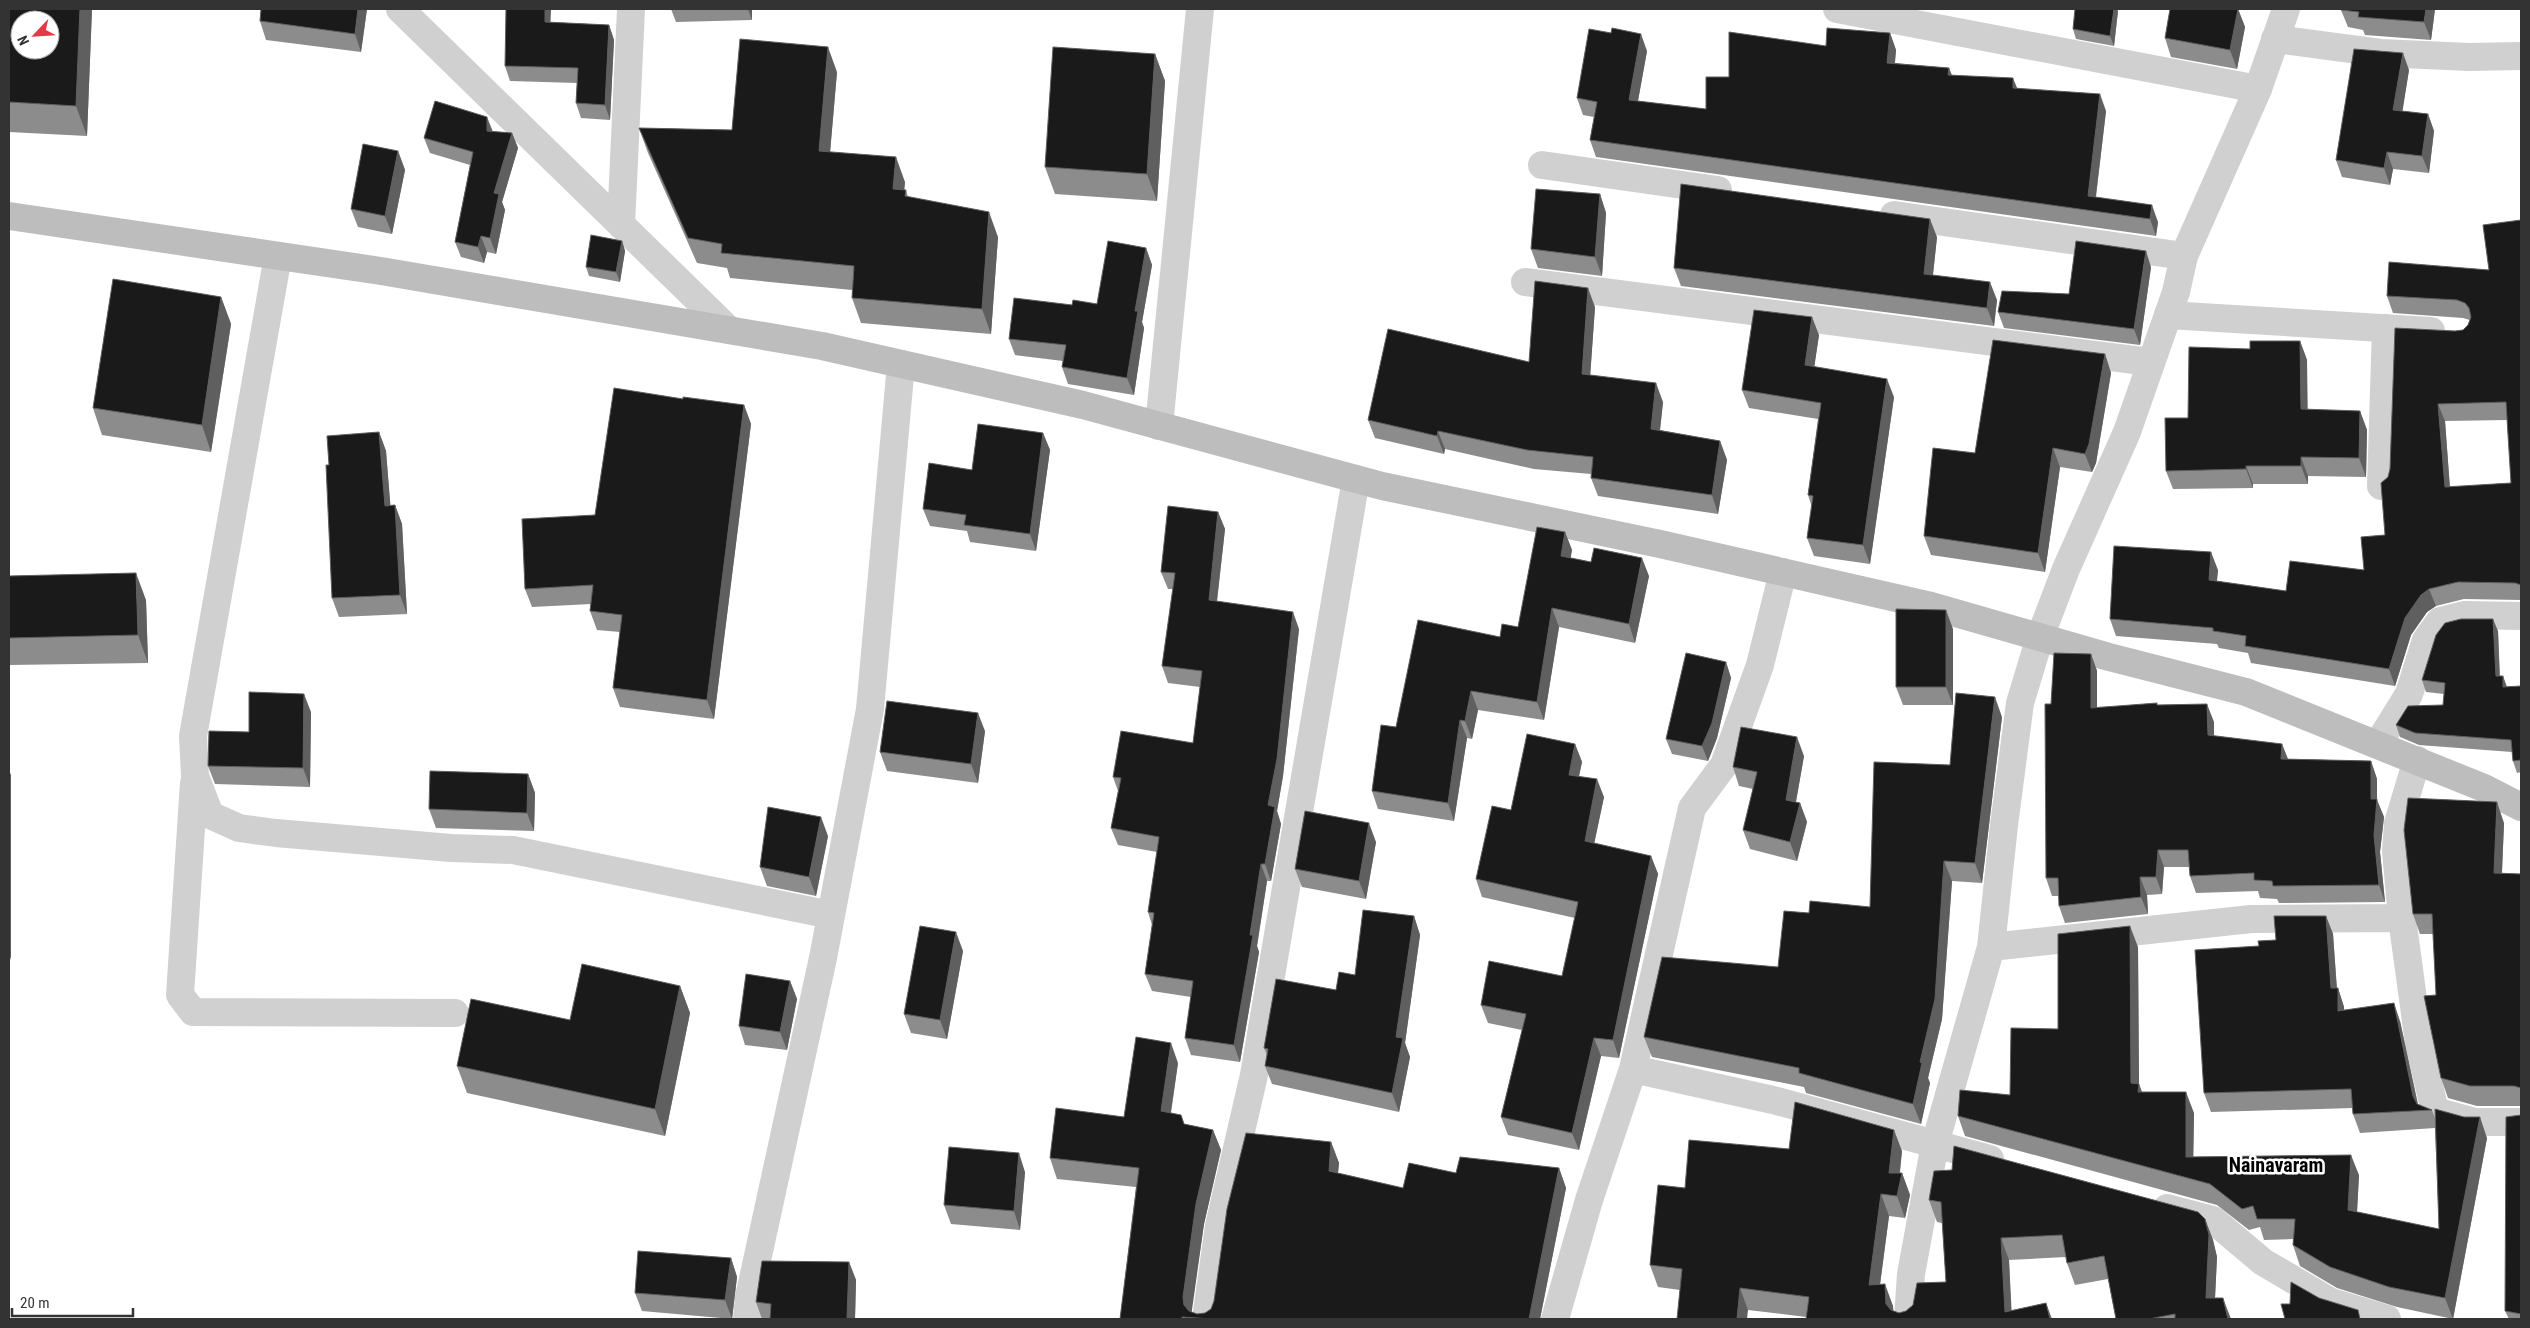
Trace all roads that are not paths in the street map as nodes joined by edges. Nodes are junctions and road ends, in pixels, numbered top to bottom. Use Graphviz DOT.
graph roads {
  1 [pos="400,9"];
  2 [pos="632,9"];
  3 [pos="1200,9"];
  4 [pos="1837,9"];
  5 [pos="2286,9"];
  6 [pos="424,20"];
  7 [pos="2275,38"];
  8 [pos="2521,56"];
  9 [pos="2258,89"];
  10 [pos="1542,165"];
  11 [pos="1740,193"];
  12 [pos="1868,211"];
  13 [pos="9,216"];
  14 [pos="621,225"];
  15 [pos="278,256"];
  16 [pos="2184,256"];
  17 [pos="1525,282"];
  18 [pos="2168,314"];
  19 [pos="2386,328"];
  20 [pos="729,330"];
  21 [pos="2453,332"];
  22 [pos="2150,362"];
  23 [pos="901,364"];
  24 [pos="1159,426"];
  25 [pos="1356,479"];
  26 [pos="2381,486"];
  27 [pos="1783,572"];
  28 [pos="2521,616"];
  29 [pos="2040,637"];
  30 [pos="2378,744"];
  31 [pos="2417,760"];
  32 [pos="195,776"];
  33 [pos="2521,807"];
  34 [pos="831,915"];
  35 [pos="2402,918"];
  36 [pos="1991,947"];
  37 [pos="455,1013"];
  38 [pos="1633,1068"];
  39 [pos="2521,1122"];
  40 [pos="1935,1144"];
  41 [pos="2011,1165"];
  42 [pos="2143,1202"];
  43 [pos="747,1319"];
  44 [pos="1206,1319"];
  45 [pos="1555,1319"];
  46 [pos="1908,1319"];
  47 [pos="2387,1319"];
  1 -- 6 [label="street"];
  2 -- 14 [label="street"];
  3 -- 24 [label="street"];
  4 -- 9 [label="street"];
  5 -- 7 [label="street"];
  6 -- 14 [label="street"];
  7 -- 8 [label="street"];
  7 -- 9 [label="street"];
  9 -- 16 [label="street"];
  10 -- 11 [label="street"];
  12 -- 16 [label="street"];
  13 -- 15 [label="main road"];
  14 -- 20 [label="street"];
  15 -- 20 [label="main road"];
  15 -- 32 [label="street"];
  16 -- 18 [label="street"];
  17 -- 22 [label="street"];
  18 -- 19 [label="street"];
  18 -- 22 [label="street"];
  19 -- 21 [label="street"];
  19 -- 26 [label="street"];
  20 -- 23 [label="main road"];
  22 -- 29 [label="street"];
  23 -- 24 [label="main road"];
  23 -- 34 [label="street"];
  24 -- 25 [label="main road"];
  25 -- 27 [label="main road"];
  25 -- 44 [label="street"];
  27 -- 29 [label="main road"];
  27 -- 38 [label="street"];
  28 -- 30 [label="street"];
  29 -- 30 [label="main road"];
  29 -- 36 [label="street"];
  30 -- 31 [label="main road"];
  31 -- 33 [label="main road"];
  31 -- 35 [label="street"];
  32 -- 34 [label="street"];
  32 -- 37 [label="street"];
  34 -- 43 [label="street"];
  35 -- 36 [label="street"];
  35 -- 39 [label="street"];
  36 -- 40 [label="street"];
  38 -- 40 [label="street"];
  38 -- 45 [label="street"];
  40 -- 41 [label="street"];
  40 -- 46 [label="street"];
  42 -- 47 [label="street"];
}
